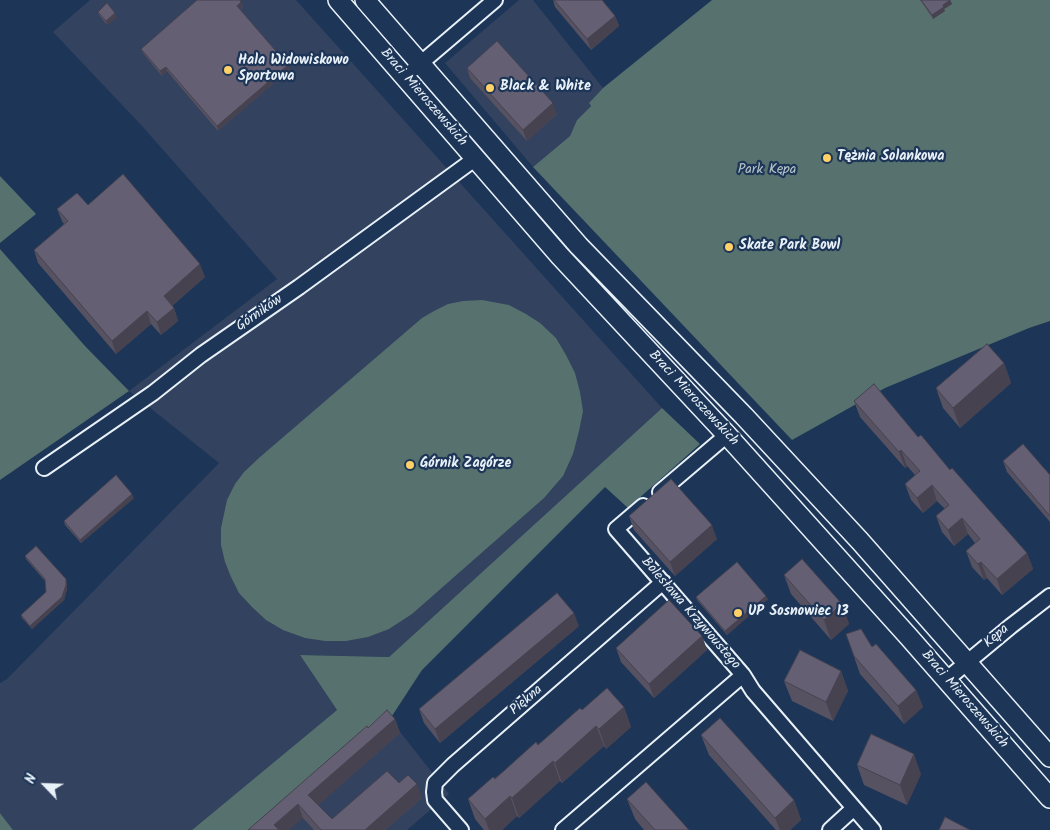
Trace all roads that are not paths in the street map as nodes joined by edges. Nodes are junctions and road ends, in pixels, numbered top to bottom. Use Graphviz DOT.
graph roads {
  1 [pos="338,0"];
  2 [pos="365,0"];
  3 [pos="495,0"];
  4 [pos="420,64"];
  5 [pos="404,77"];
  6 [pos="476,158"];
  7 [pos="727,436"];
  8 [pos="44,468"];
  9 [pos="663,582"];
  10 [pos="1050,596"];
  11 [pos="967,662"];
  12 [pos="743,675"];
  13 [pos="946,680"];
  14 [pos="1050,756"];
  15 [pos="1050,798"];
  16 [pos="854,808"];
  17 [pos="461,830"];
  18 [pos="563,830"];
  19 [pos="830,830"];
  20 [pos="873,830"];
  1 -- 5 [label="main road, Braci Mieroszewskich"];
  2 -- 4 [label="main road, Braci Mieroszewskich"];
  3 -- 4 [label="street"];
  4 -- 5 [label="street"];
  4 -- 11 [label="main road, Braci Mieroszewskich"];
  5 -- 6 [label="main road, Braci Mieroszewskich"];
  6 -- 7 [label="main road, Braci Mieroszewskich"];
  6 -- 8 [label="street, Górników"];
  7 -- 9 [label="street, Bolesława Krzywoustego"];
  7 -- 13 [label="main road, Braci Mieroszewskich"];
  9 -- 12 [label="street, Bolesława Krzywoustego"];
  9 -- 17 [label="street, Piękna"];
  10 -- 11 [label="street, Kępa"];
  11 -- 13 [label="street, Kępa"];
  11 -- 14 [label="main road, Braci Mieroszewskich"];
  12 -- 16 [label="street"];
  12 -- 18 [label="street, Bolesława Krzywoustego"];
  13 -- 15 [label="main road, Braci Mieroszewskich"];
  16 -- 19 [label="street"];
  16 -- 20 [label="street"];
}
